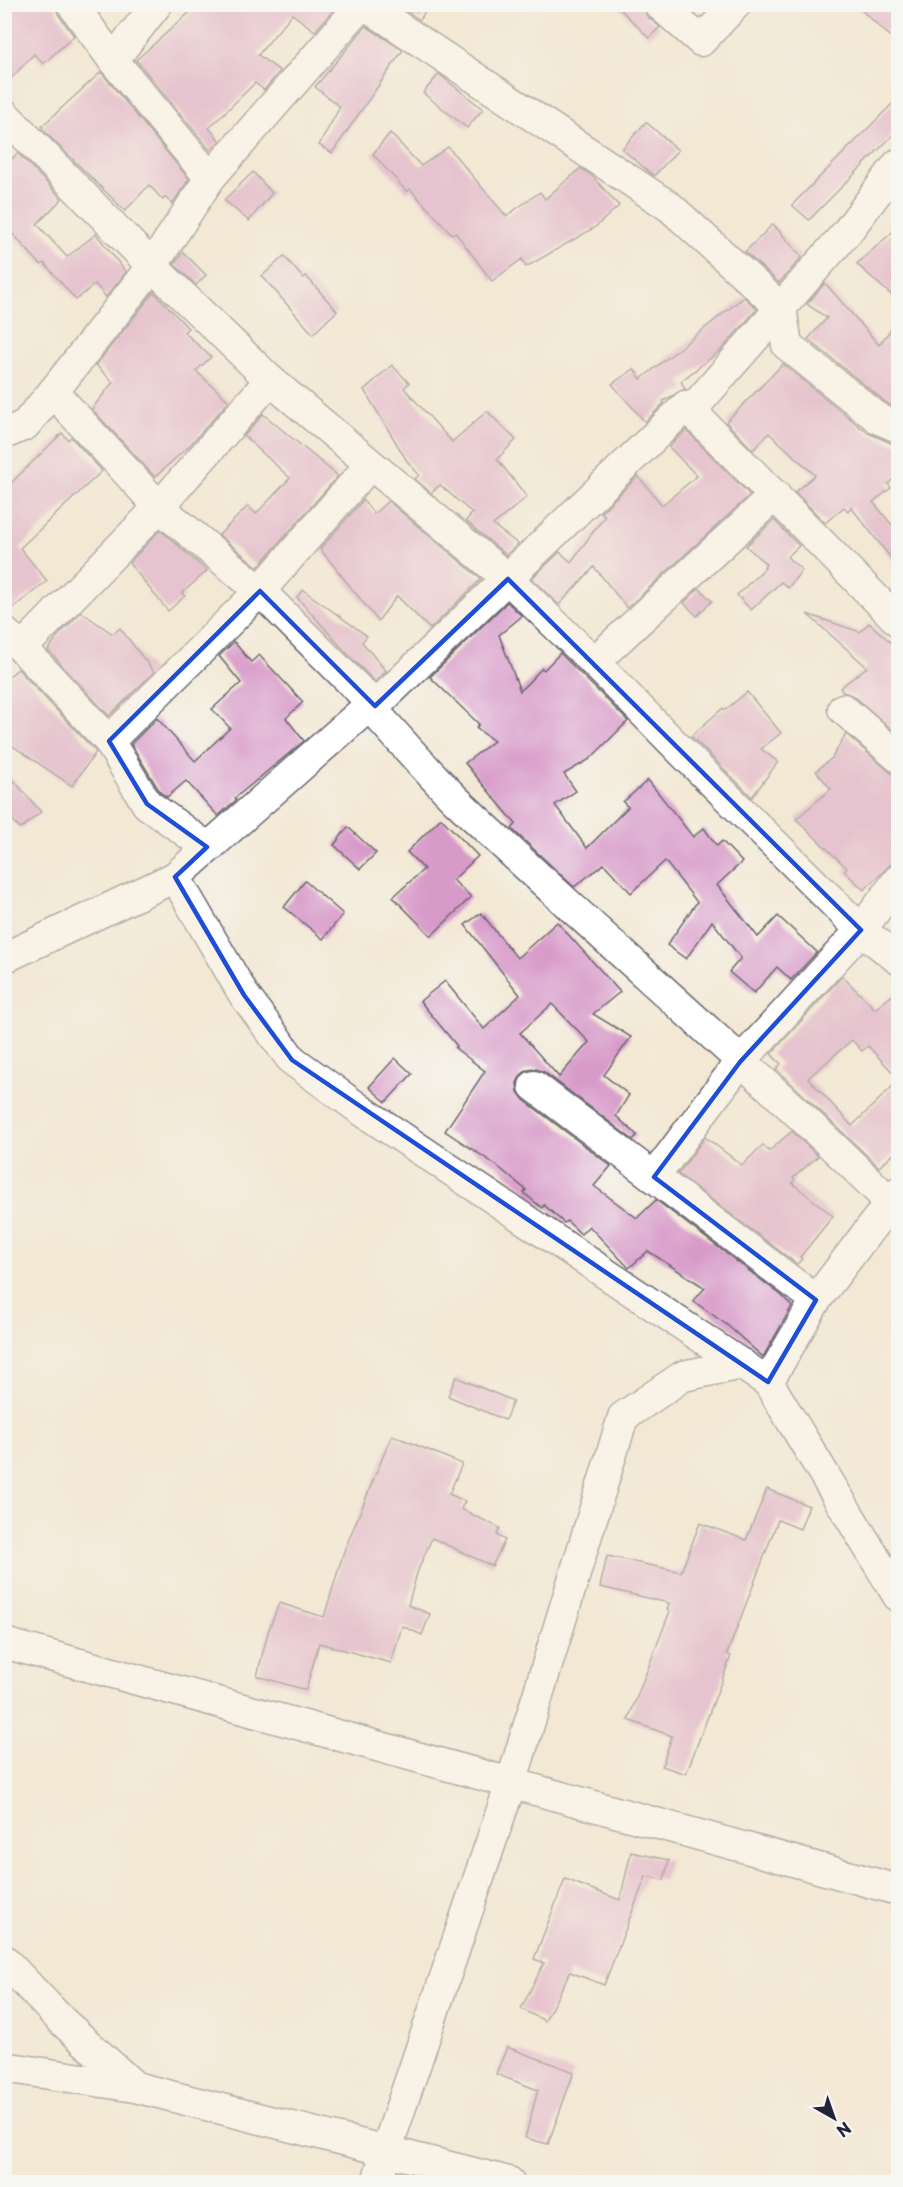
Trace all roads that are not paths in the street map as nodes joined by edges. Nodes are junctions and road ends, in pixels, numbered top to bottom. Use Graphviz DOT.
graph roads {
  1 [pos="72,4"];
  2 [pos="157,4"];
  3 [pos="363,4"];
  4 [pos="659,4"];
  5 [pos="736,4"];
  6 [pos="113,60"];
  7 [pos="4,114"];
  8 [pos="898,164"];
  9 [pos="210,178"];
  10 [pos="152,266"];
  11 [pos="781,308"];
  12 [pos="270,380"];
  13 [pos="53,393"];
  14 [pos="686,406"];
  15 [pos="898,426"];
  16 [pos="4,434"];
  17 [pos="370,465"];
  18 [pos="775,495"];
  19 [pos="159,507"];
  20 [pos="508,579"];
  21 [pos="260,591"];
  22 [pos="898,621"];
  23 [pos="11,641"];
  24 [pos="594,662"];
  25 [pos="372,706"];
  26 [pos="843,709"];
  27 [pos="109,741"];
  28 [pos="898,757"];
  29 [pos="207,847"];
  30 [pos="175,878"];
  31 [pos="898,880"];
  32 [pos="861,930"];
  33 [pos="4,958"];
  34 [pos="898,959"];
  35 [pos="741,1062"];
  36 [pos="534,1086"];
  37 [pos="654,1177"];
  38 [pos="895,1197"];
  39 [pos="816,1300"];
  40 [pos="742,1365"];
  41 [pos="768,1382"];
  42 [pos="898,1596"];
  43 [pos="4,1643"];
  44 [pos="511,1783"];
  45 [pos="898,1890"];
  46 [pos="4,1960"];
  47 [pos="4,2067"];
  48 [pos="135,2086"];
  49 [pos="386,2151"];
  50 [pos="377,2182"];
  51 [pos="509,2182"];
  1 -- 6 [label="street"];
  2 -- 6 [label="street"];
  3 -- 9 [label="street"];
  3 -- 11 [label="street"];
  4 -- 5 [label="street"];
  6 -- 9 [label="street"];
  7 -- 10 [label="street"];
  8 -- 11 [label="street"];
  9 -- 10 [label="street"];
  10 -- 12 [label="street"];
  10 -- 13 [label="street"];
  11 -- 14 [label="street"];
  11 -- 15 [label="street"];
  12 -- 17 [label="street"];
  12 -- 19 [label="street"];
  13 -- 16 [label="street"];
  13 -- 19 [label="street"];
  14 -- 18 [label="street"];
  14 -- 20 [label="street"];
  17 -- 20 [label="street"];
  17 -- 21 [label="street"];
  18 -- 22 [label="street"];
  18 -- 24 [label="street"];
  19 -- 21 [label="street"];
  19 -- 23 [label="street"];
  20 -- 24 [label="street"];
  20 -- 25 [label="street"];
  21 -- 25 [label="street"];
  21 -- 27 [label="street"];
  23 -- 27 [label="street"];
  24 -- 32 [label="street"];
  25 -- 29 [label="street"];
  25 -- 35 [label="street"];
  26 -- 28 [label="street"];
  27 -- 29 [label="street"];
  29 -- 30 [label="street"];
  30 -- 33 [label="street"];
  30 -- 40 [label="street"];
  31 -- 32 [label="street"];
  32 -- 34 [label="street"];
  32 -- 35 [label="street"];
  35 -- 37 [label="street"];
  35 -- 38 [label="street"];
  36 -- 37 [label="street"];
  37 -- 39 [label="street"];
  38 -- 39 [label="street"];
  39 -- 41 [label="street"];
  40 -- 41 [label="street"];
  40 -- 44 [label="street"];
  41 -- 42 [label="street"];
  43 -- 44 [label="street"];
  44 -- 45 [label="street"];
  44 -- 49 [label="street"];
  46 -- 48 [label="street"];
  47 -- 48 [label="street"];
  48 -- 49 [label="street"];
  49 -- 50 [label="street"];
  49 -- 51 [label="street"];
}
